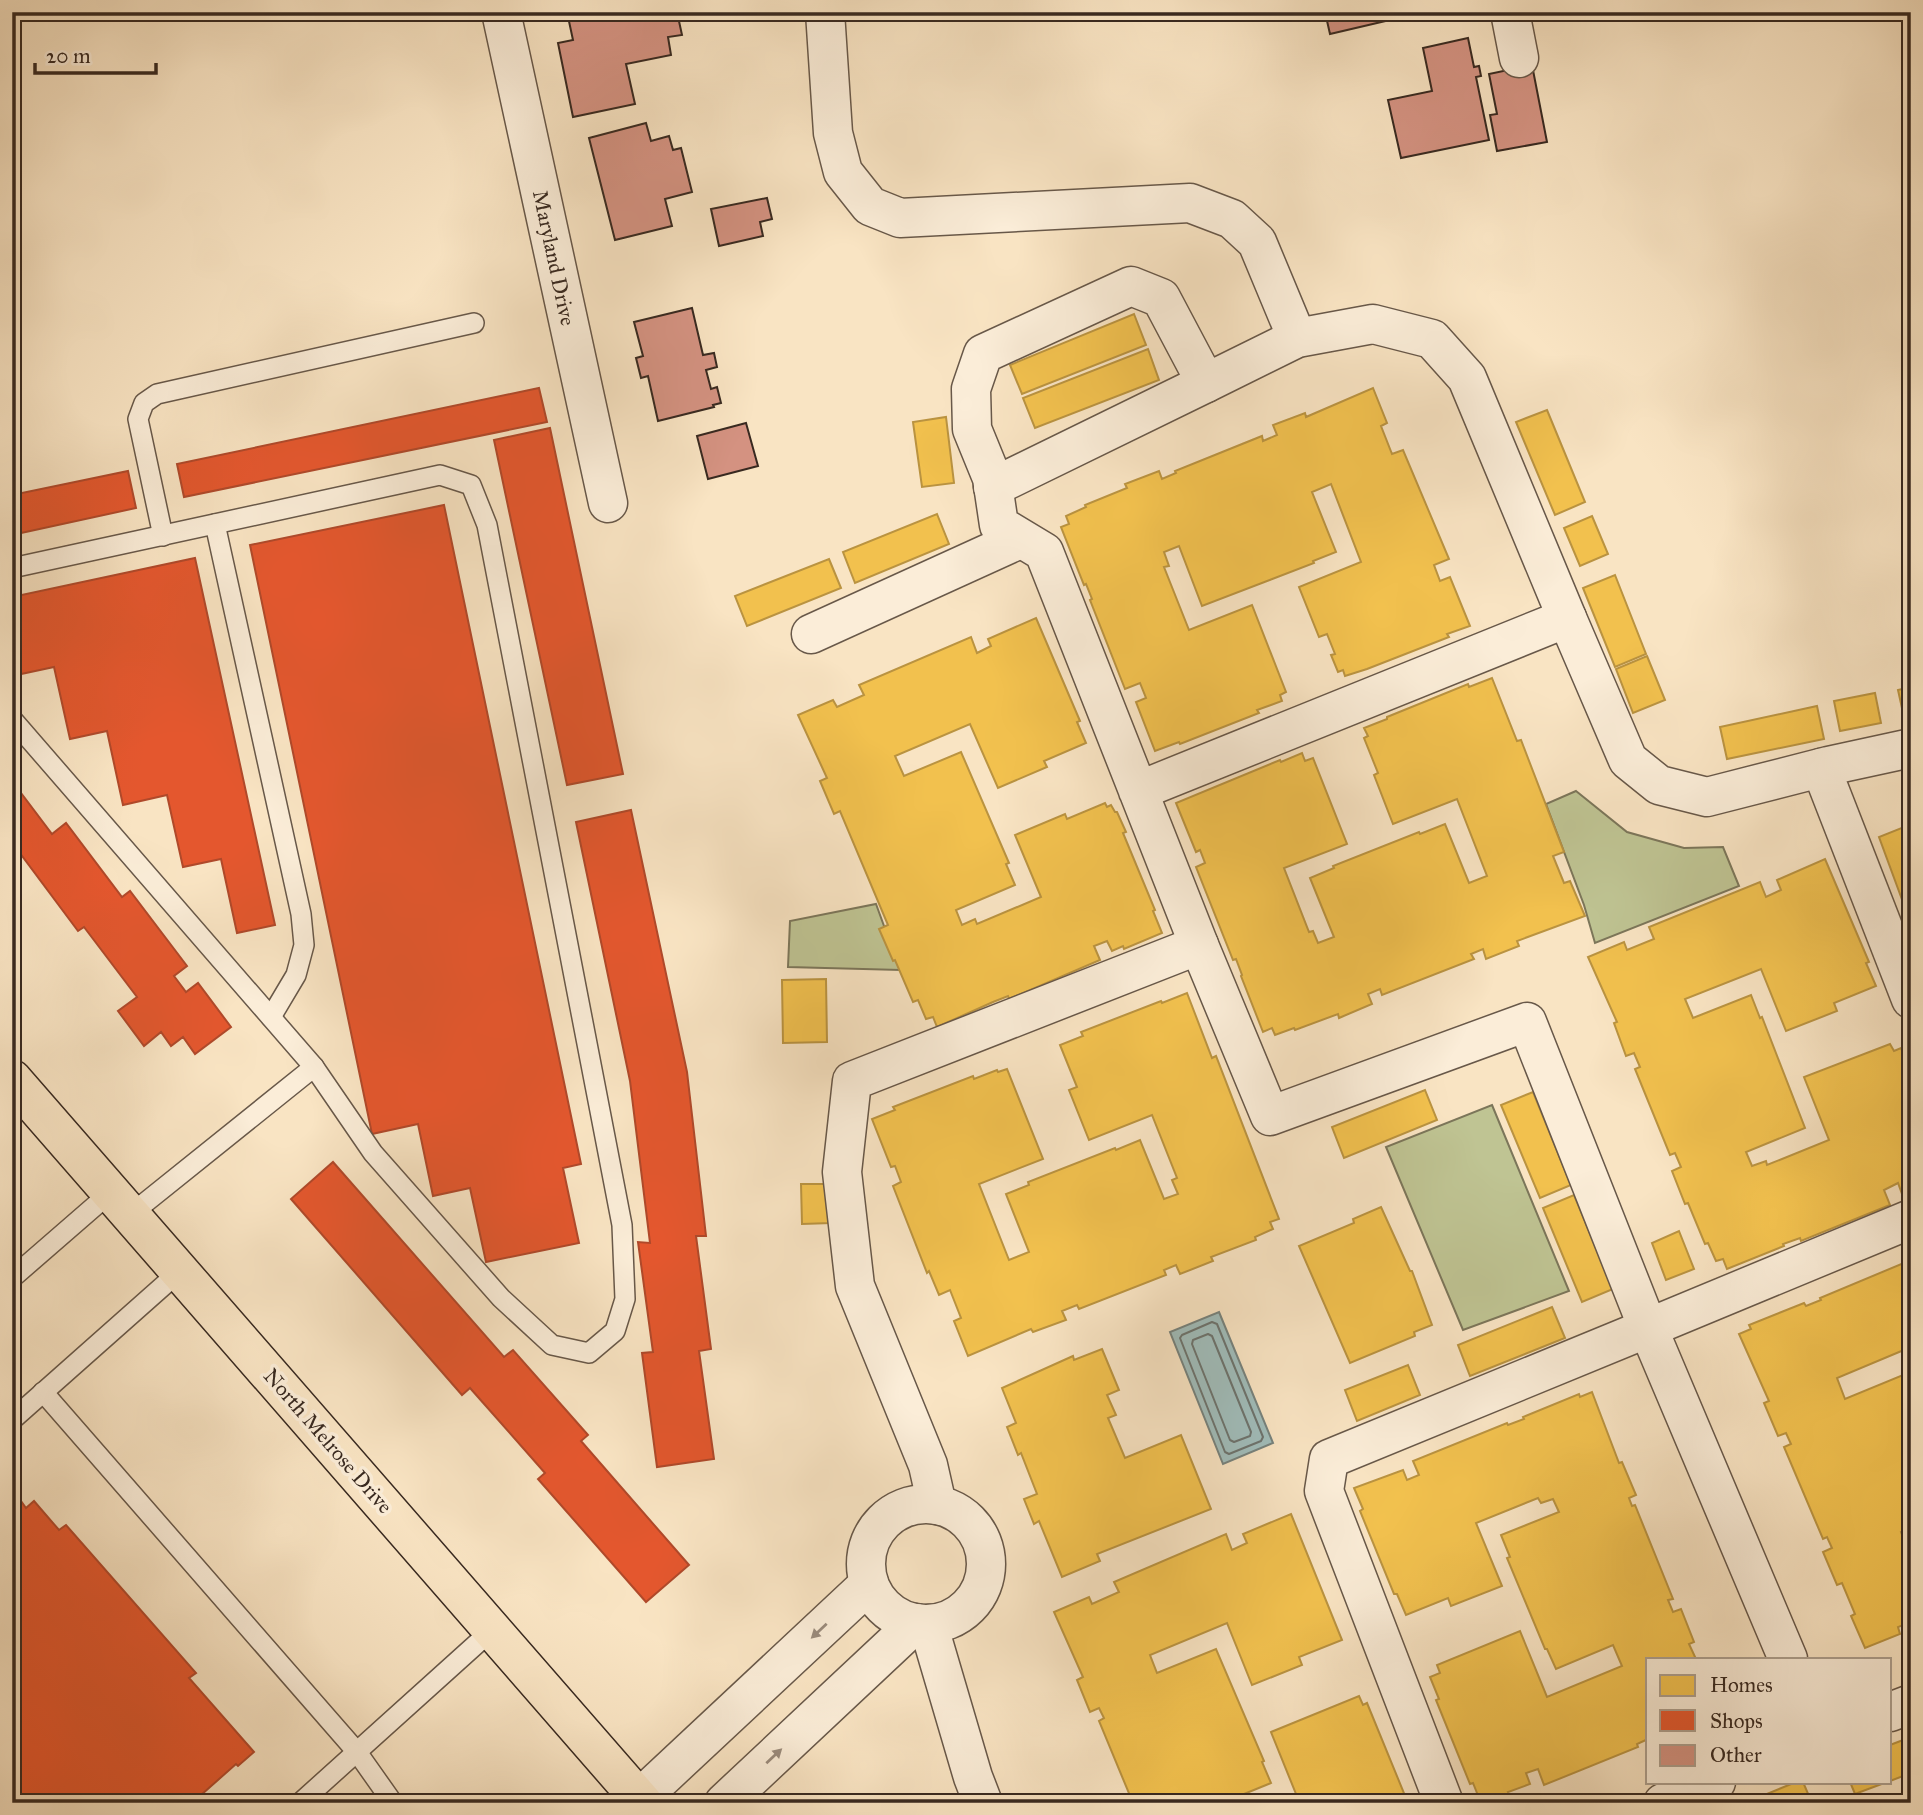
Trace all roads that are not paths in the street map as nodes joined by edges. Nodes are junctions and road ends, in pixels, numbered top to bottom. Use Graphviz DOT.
graph roads {
  1 [pos="501,12"];
  2 [pos="825,12"];
  3 [pos="1510,12"];
  4 [pos="1519,58"];
  5 [pos="474,323"];
  6 [pos="1297,338"];
  7 [pos="1206,383"];
  8 [pos="993,487"];
  9 [pos="608,503"];
  10 [pos="215,524"];
  11 [pos="163,536"];
  12 [pos="1020,539"];
  13 [pos="12,568"];
  14 [pos="1567,618"];
  15 [pos="811,634"];
  16 [pos="12,719"];
  17 [pos="1911,748"];
  18 [pos="1821,768"];
  19 [pos="1139,791"];
  20 [pos="1199,945"];
  21 [pos="1911,999"];
  22 [pos="271,1017"];
  23 [pos="314,1067"];
  24 [pos="12,1079"];
  25 [pos="121,1203"];
  26 [pos="1911,1219"];
  27 [pos="180,1271"];
  28 [pos="12,1278"];
  29 [pos="1648,1328"];
  30 [pos="43,1392"];
  31 [pos="12,1420"];
  32 [pos="937,1505"];
  33 [pos="869,1584"];
  34 [pos="922,1624"];
  35 [pos="492,1630"];
  36 [pos="1788,1658"];
  37 [pos="1911,1704"];
  38 [pos="1892,1711"];
  39 [pos="357,1752"];
  40 [pos="1711,1784"];
  41 [pos="641,1801"];
  42 [pos="300,1803"];
  43 [pos="393,1803"];
  44 [pos="724,1803"];
  45 [pos="983,1803"];
  46 [pos="1444,1803"];
  47 [pos="1663,1803"];
  1 -- 9 [label="street, Maryland Drive"];
  2 -- 6 [label="street"];
  3 -- 4 [label="street"];
  5 -- 11 [label="lane"];
  6 -- 7 [label="street"];
  6 -- 14 [label="street"];
  7 -- 8 [label="street"];
  7 -- 8 [label="street"];
  8 -- 12 [label="street"];
  10 -- 11 [label="lane"];
  10 -- 22 [label="lane"];
  10 -- 23 [label="lane"];
  11 -- 13 [label="lane"];
  12 -- 15 [label="street"];
  12 -- 19 [label="street"];
  14 -- 18 [label="street"];
  14 -- 19 [label="street"];
  16 -- 22 [label="lane"];
  17 -- 18 [label="street"];
  18 -- 21 [label="street"];
  19 -- 20 [label="street"];
  20 -- 29 [label="street"];
  20 -- 32 [label="street"];
  22 -- 23 [label="lane"];
  23 -- 25 [label="lane"];
  24 -- 25 [label="main road, North Melrose Drive"];
  25 -- 27 [label="main road, North Melrose Drive"];
  25 -- 28 [label="lane"];
  26 -- 29 [label="street"];
  27 -- 30 [label="lane"];
  27 -- 35 [label="main road, North Melrose Drive"];
  29 -- 36 [label="street"];
  29 -- 46 [label="street"];
  30 -- 31 [label="lane"];
  30 -- 39 [label="lane"];
  32 -- 33 [label="street"];
  32 -- 34 [label="street"];
  33 -- 34 [label="street"];
  33 -- 41 [label="street, one-way"];
  44 -- 34 [label="street, one-way"];
  34 -- 45 [label="street"];
  35 -- 39 [label="lane"];
  35 -- 41 [label="main road, North Melrose Drive"];
  37 -- 38 [label="street"];
  39 -- 42 [label="lane"];
  39 -- 43 [label="lane"];
  40 -- 47 [label="street"];
}
